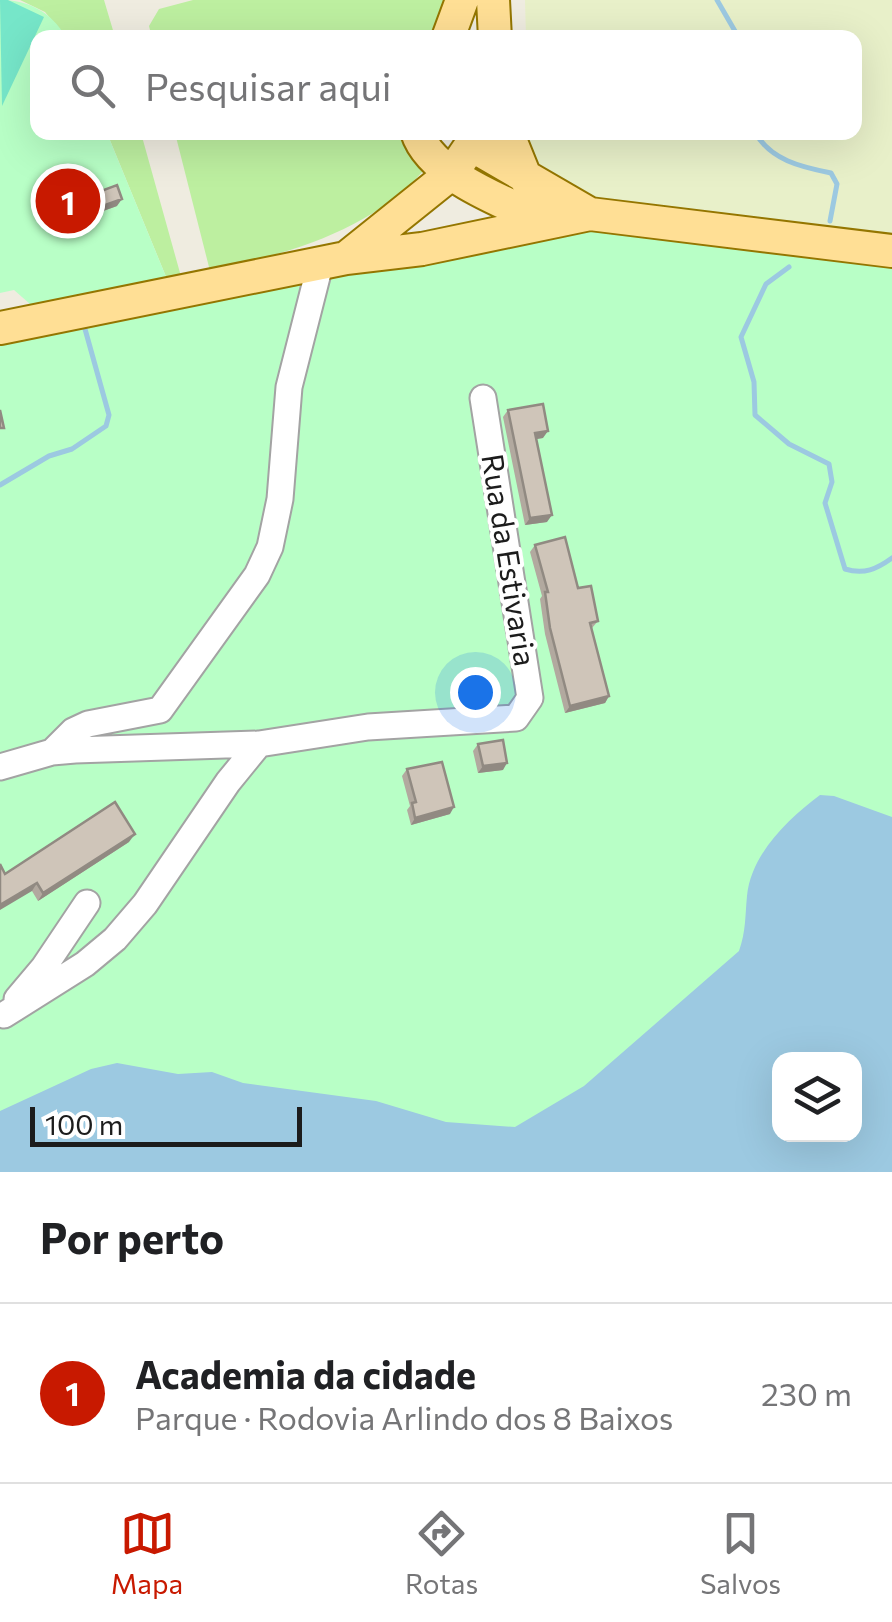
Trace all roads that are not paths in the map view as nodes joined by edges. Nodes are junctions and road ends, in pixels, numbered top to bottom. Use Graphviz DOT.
graph roads {
  1 [pos="462,0"];
  2 [pos="493,0"];
  3 [pos="451,30"];
  4 [pos="494,30"];
  5 [pos="421,140"];
  6 [pos="473,140"];
  7 [pos="475,140"];
  8 [pos="510,140"];
  9 [pos="452,173"];
  10 [pos="526,179"];
  11 [pos="590,214"];
  12 [pos="545,222"];
  13 [pos="892,251"];
  14 [pos="333,261"];
  15 [pos="0,328"];
  16 [pos="482,398"];
  17 [pos="260,744"];
  18 [pos="52,752"];
  19 [pos="0,767"];
  20 [pos="87,903"];
  21 [pos="2,1016"];
  1 -- 3 [label="main road"];
  2 -- 4 [label="main road"];
  5 -- 9 [label="main road"];
  6 -- 9 [label="main road"];
  7 -- 10 [label="main road"];
  8 -- 10 [label="main road"];
  9 -- 12 [label="main road"];
  9 -- 14 [label="main road"];
  10 -- 11 [label="main road"];
  11 -- 12 [label="main road"];
  11 -- 13 [label="main road"];
  12 -- 14 [label="main road"];
  14 -- 15 [label="main road"];
  14 -- 18 [label="street"];
  16 -- 17 [label="street, Rua da Estivaria"];
  17 -- 18 [label="street"];
  17 -- 21 [label="street"];
  18 -- 19 [label="street"];
  20 -- 21 [label="street"];
}
